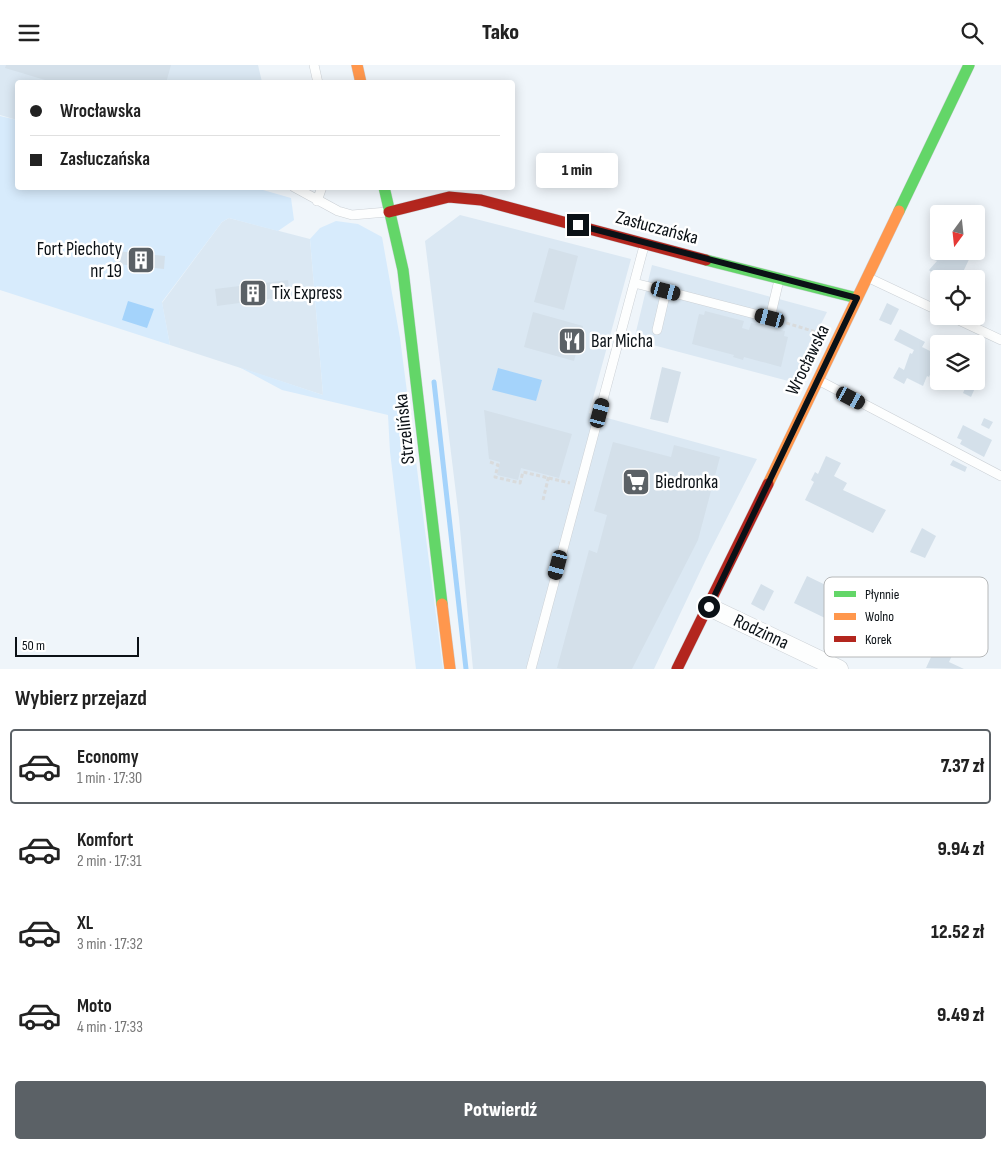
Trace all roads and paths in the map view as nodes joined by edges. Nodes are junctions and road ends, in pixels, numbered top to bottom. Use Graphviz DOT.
graph roads {
  1 [pos="314,65"];
  2 [pos="357,65"];
  3 [pos="969,65"];
  4 [pos="317,80"];
  5 [pos="360,80"];
  6 [pos="299,190"];
  7 [pos="321,190"];
  8 [pos="385,190"];
  9 [pos="317,201"];
  10 [pos="389,211"];
  11 [pos="645,243"];
  12 [pos="867,278"];
  13 [pos="780,279"];
  14 [pos="634,283"];
  15 [pos="666,291"];
  16 [pos="857,298"];
  17 [pos="930,307"];
  18 [pos="770,318"];
  19 [pos="969,325"];
  20 [pos="657,330"];
  21 [pos="824,335"];
  22 [pos="1001,340"];
  23 [pos="817,380"];
  24 [pos="490,462"];
  25 [pos="1001,476"];
  26 [pos="549,477"];
  27 [pos="580,486"];
  28 [pos="543,500"];
  29 [pos="709,607"];
  30 [pos="450,669"];
  31 [pos="531,669"];
  32 [pos="677,669"];
  33 [pos="839,669"];
  1 -- 4 [label="lane"];
  2 -- 5 [label="street"];
  3 -- 12 [label="street, Wrocławska"];
  6 -- 9 [label="lane"];
  7 -- 9 [label="lane"];
  8 -- 10 [label="street, Strzelińska"];
  9 -- 10 [label="lane"];
  10 -- 11 [label="street, Zasłuczańska"];
  10 -- 30 [label="street, Strzelińska"];
  11 -- 13 [label="street, Zasłuczańska"];
  11 -- 14 [label="lane"];
  12 -- 16 [label="street, Wrocławska"];
  12 -- 17 [label="lane"];
  13 -- 16 [label="street, Zasłuczańska"];
  13 -- 18 [label="lane"];
  14 -- 15 [label="lane"];
  14 -- 27 [label="lane"];
  15 -- 18 [label="lane"];
  15 -- 20 [label="lane"];
  16 -- 23 [label="street, Wrocławska"];
  18 -- 21 [label="path"];
  19 -- 22 [label="lane"];
  23 -- 25 [label="lane"];
  23 -- 29 [label="street, Wrocławska"];
  24 -- 26 [label="path"];
  26 -- 27 [label="path"];
  26 -- 28 [label="path"];
  27 -- 31 [label="lane"];
  29 -- 32 [label="street, Wrocławska"];
  29 -- 33 [label="street, Rodzinna"];
}
